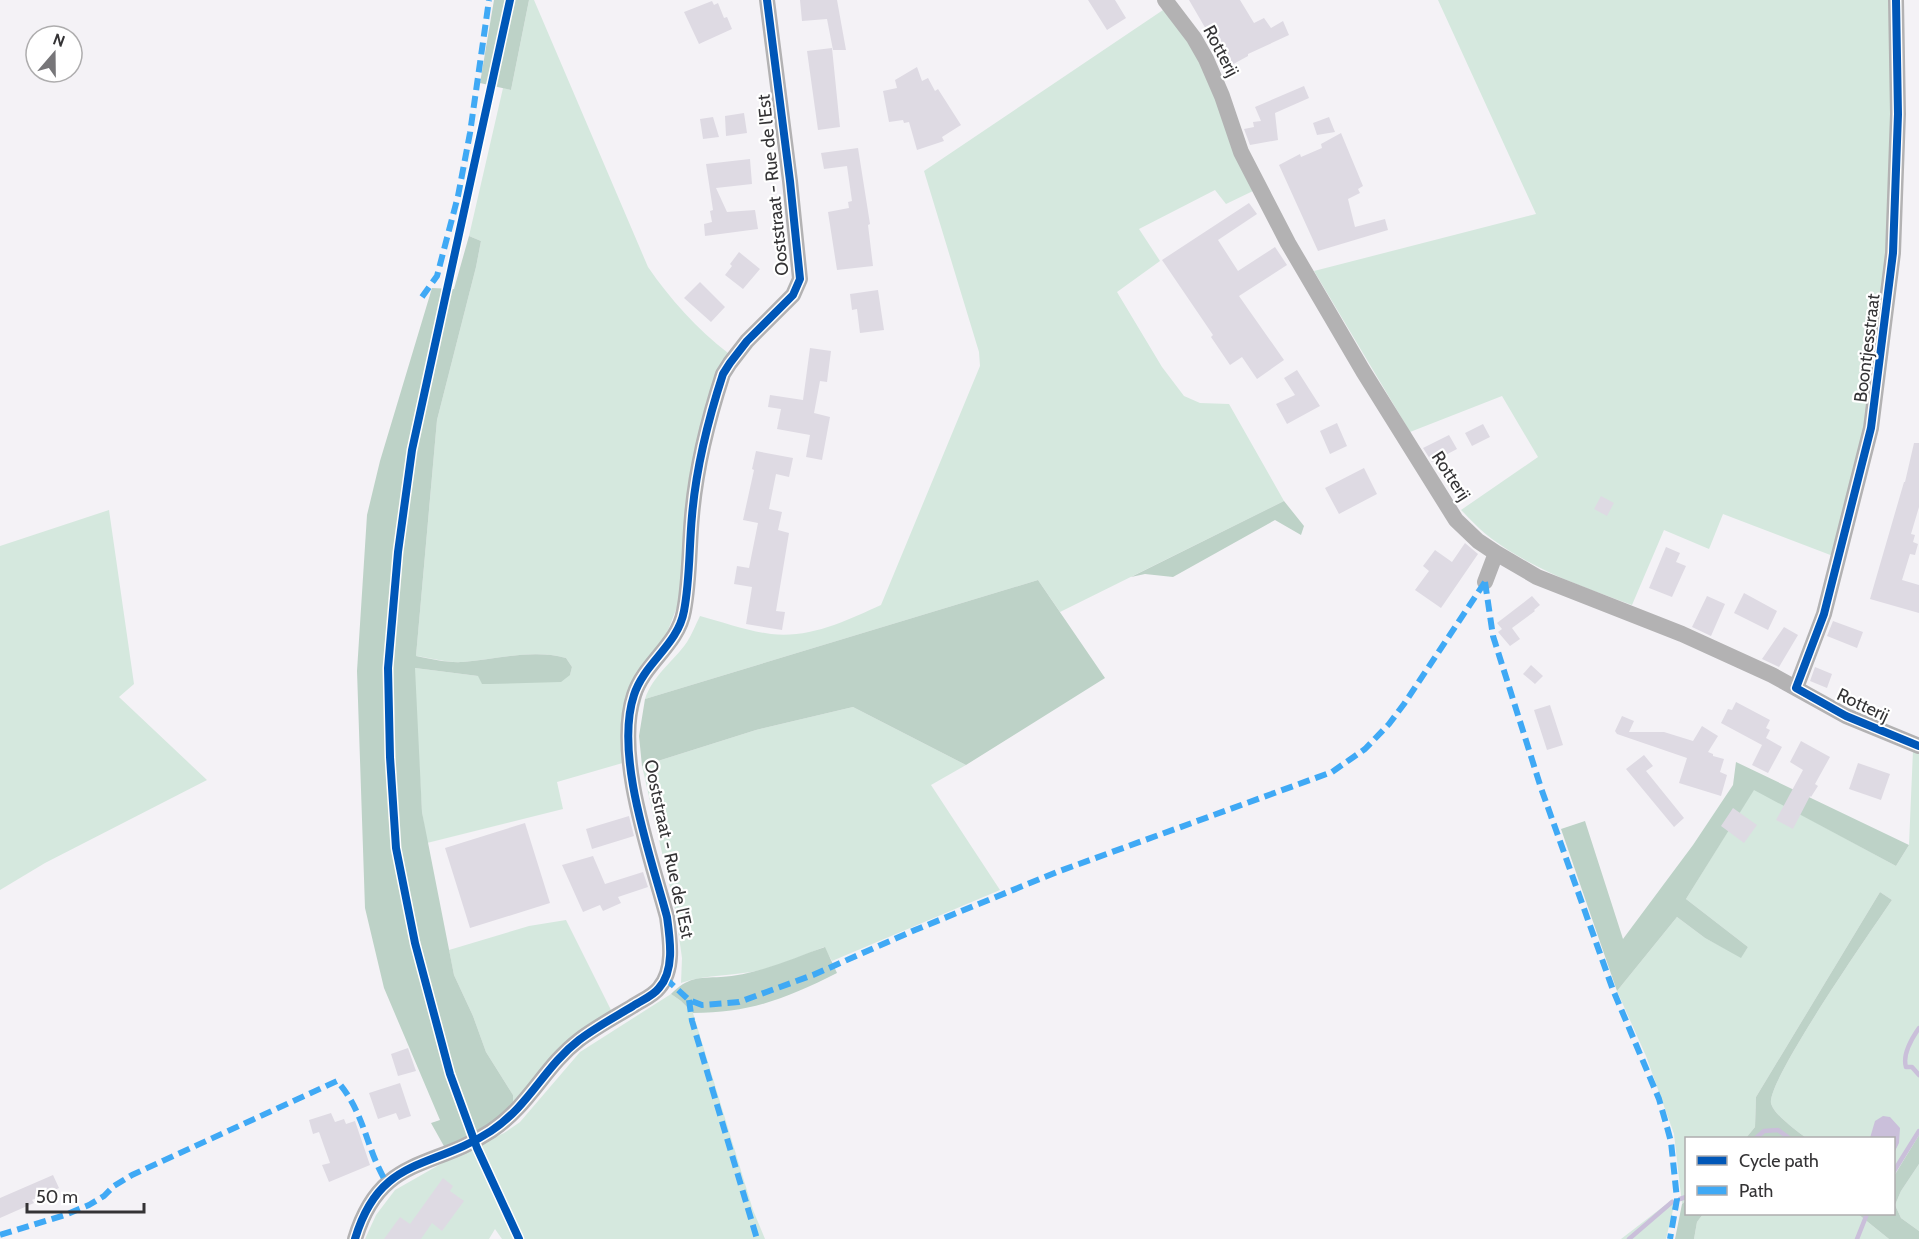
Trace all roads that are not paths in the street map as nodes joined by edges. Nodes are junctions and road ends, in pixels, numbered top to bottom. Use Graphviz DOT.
graph roads {
  1 [pos="767,0"];
  2 [pos="1165,0"];
  3 [pos="1896,0"];
  4 [pos="1496,554"];
  5 [pos="1485,582"];
  6 [pos="1796,688"];
  7 [pos="1919,746"];
  8 [pos="355,1239"];
  1 -- 8 [label="street, Ooststraat - Rue de l'Est"];
  2 -- 4 [label="street, Rotterij"];
  3 -- 6 [label="street, Boontjesstraat"];
  4 -- 5 [label="street"];
  4 -- 6 [label="street, Rotterij"];
  6 -- 7 [label="street, Rotterij"];
}
